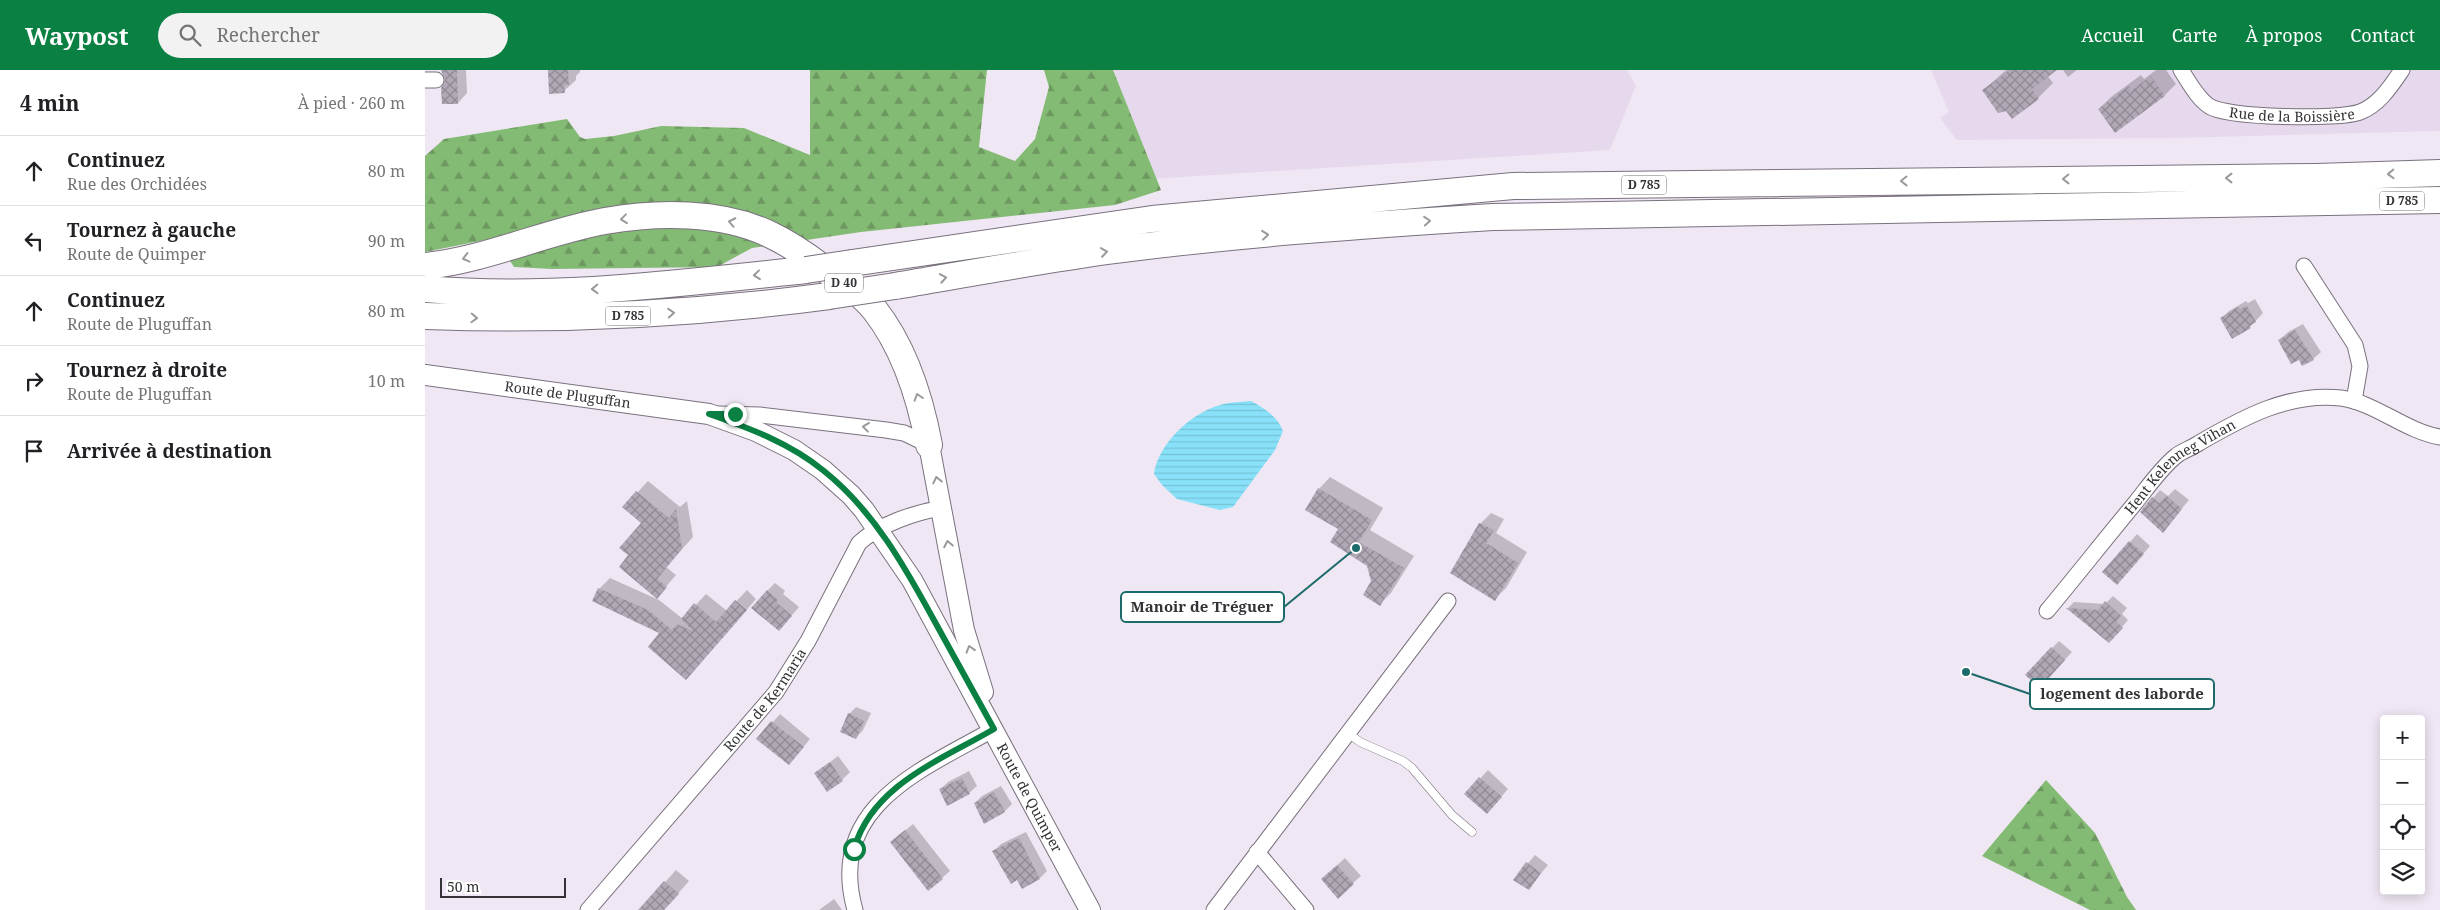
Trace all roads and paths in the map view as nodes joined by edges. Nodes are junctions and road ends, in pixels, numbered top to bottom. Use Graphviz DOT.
graph roads {
  1 [pos="2181,70"];
  2 [pos="2402,70"];
  3 [pos="2440,173"];
  4 [pos="2440,200"];
  5 [pos="2365,202"];
  6 [pos="2440,218"];
  7 [pos="425,266"];
  8 [pos="2304,266"];
  9 [pos="425,289"];
  10 [pos="425,316"];
  11 [pos="425,375"];
  12 [pos="2354,401"];
  13 [pos="709,414"];
  14 [pos="2440,437"];
  15 [pos="929,445"];
  16 [pos="941,508"];
  17 [pos="879,530"];
  18 [pos="1447,601"];
  19 [pos="2047,611"];
  20 [pos="994,729"];
  21 [pos="1348,733"];
  22 [pos="1472,832"];
  23 [pos="1257,852"];
  24 [pos="588,910"];
  25 [pos="855,910"];
  26 [pos="1090,910"];
  27 [pos="1214,910"];
  28 [pos="1307,910"];
  1 -- 2 [label="street, Rue de la Boissière"];
  3 -- 9 [label="highway, D 785, one-way, bridge"];
  4 -- 5 [label="highway, D 785"];
  5 -- 6 [label="highway"];
  10 -- 5 [label="highway, D 785, one-way, bridge"];
  15 -- 7 [label="highway, D 40, one-way"];
  8 -- 12 [label="street"];
  11 -- 13 [label="main road, Route de Pluguffan / D 40"];
  12 -- 14 [label="street, Hent Kelenneg Vihan"];
  12 -- 19 [label="street, Hent Kelenneg Vihan"];
  15 -- 13 [label="street, Route de Pluguffan / D 40, one-way"];
  13 -- 17 [label="main road, Route de Pluguffan / D 40"];
  16 -- 15 [label="main road, D 40, one-way"];
  16 -- 17 [label="street, Route de Kermaria"];
  20 -- 16 [label="main road, D 40, one-way"];
  17 -- 20 [label="main road, Route de Quimper / D 40"];
  17 -- 24 [label="street, Route de Kermaria"];
  18 -- 21 [label="street"];
  20 -- 25 [label="street"];
  20 -- 26 [label="main road, Route de Quimper / D 40"];
  21 -- 22 [label="lane"];
  21 -- 23 [label="street"];
  23 -- 27 [label="street"];
  23 -- 28 [label="street"];
}
